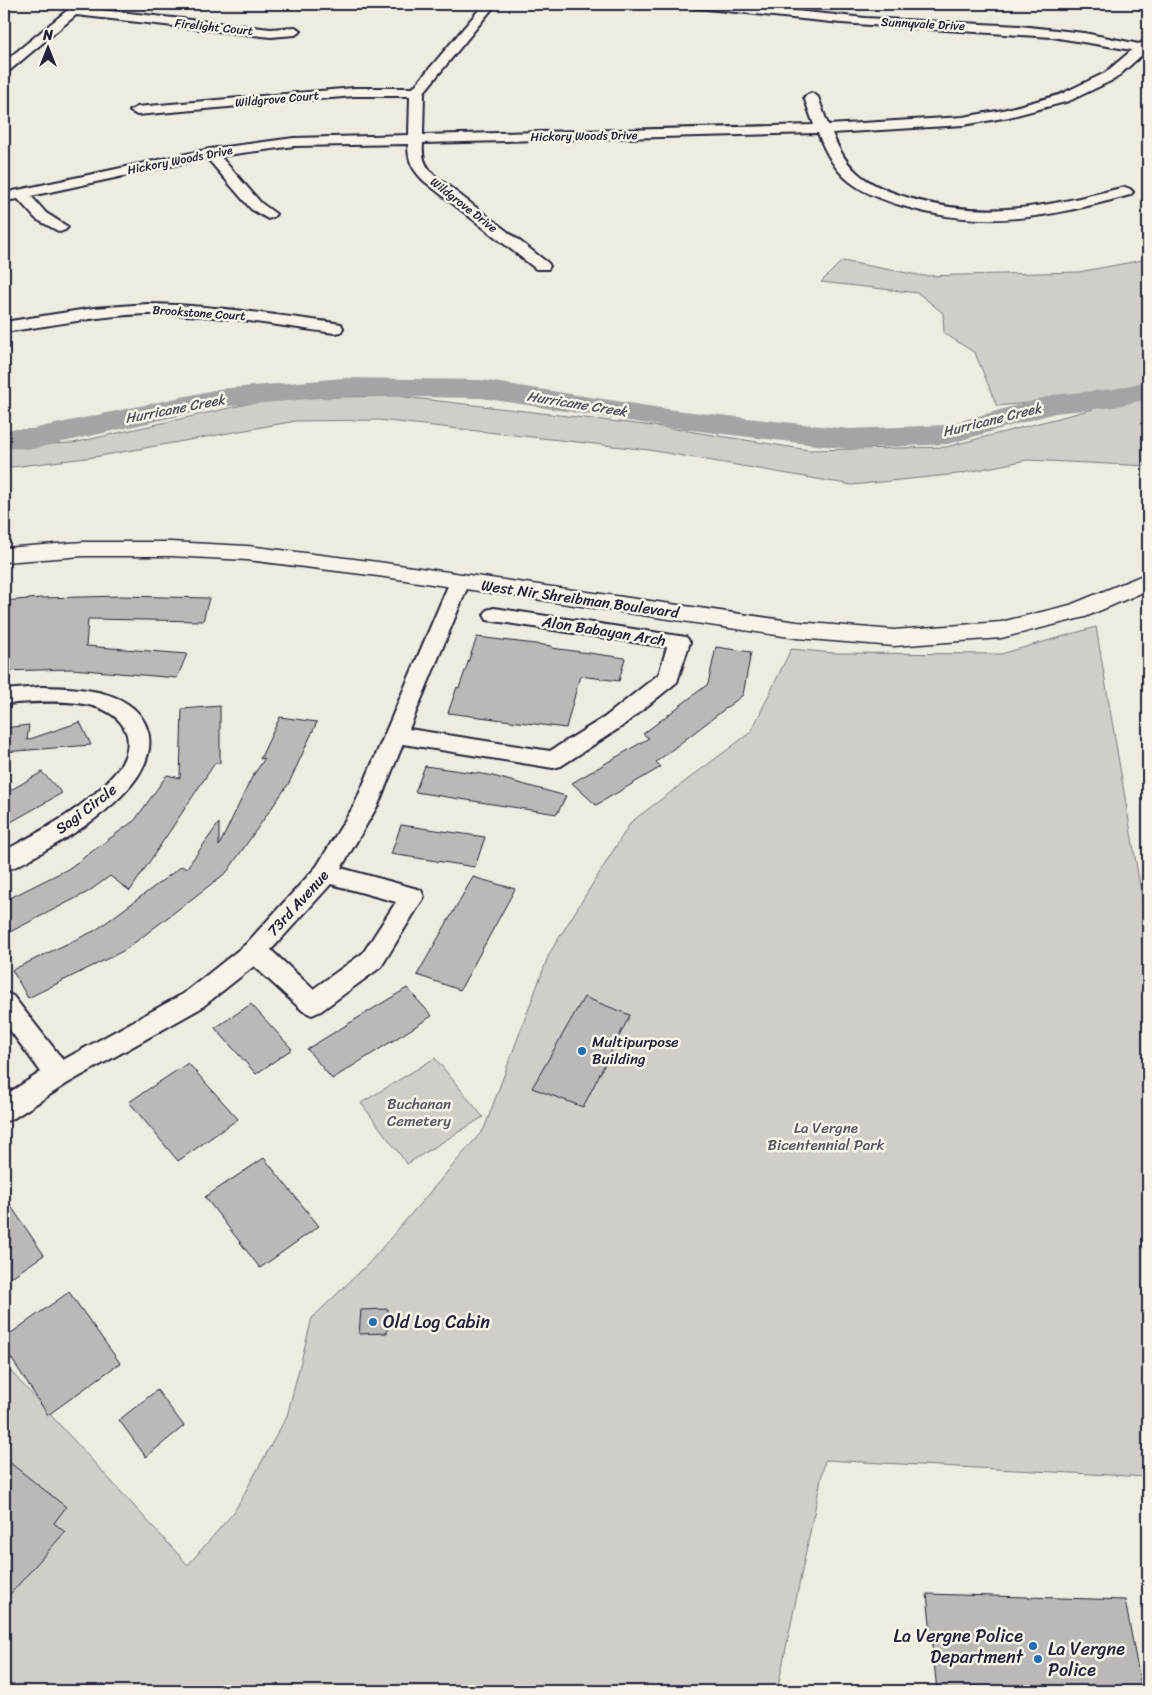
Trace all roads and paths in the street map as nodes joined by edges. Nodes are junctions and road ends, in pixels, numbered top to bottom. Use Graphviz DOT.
graph roads {
  1 [pos="490,4"];
  2 [pos="697,4"];
  3 [pos="77,7"];
  4 [pos="295,31"];
  5 [pos="1147,47"];
  6 [pos="10,56"];
  7 [pos="4,68"];
  8 [pos="417,92"];
  9 [pos="811,97"];
  10 [pos="137,110"];
  11 [pos="825,129"];
  12 [pos="415,138"];
  13 [pos="210,154"];
  14 [pos="1125,192"];
  15 [pos="22,193"];
  16 [pos="4,197"];
  17 [pos="262,210"];
  18 [pos="60,227"];
  19 [pos="542,266"];
  20 [pos="4,327"];
  21 [pos="335,328"];
  22 [pos="4,555"];
  23 [pos="1148,581"];
  24 [pos="460,582"];
  25 [pos="494,615"];
  26 [pos="4,697"];
  27 [pos="397,735"];
  28 [pos="4,862"];
  29 [pos="326,873"];
  30 [pos="254,951"];
  31 [pos="4,1003"];
  32 [pos="59,1075"];
  33 [pos="4,1110"];
  1 -- 8 [label="street"];
  2 -- 5 [label="street, Sunnyvale Drive"];
  3 -- 4 [label="street, Firelight Court"];
  3 -- 6 [label="street"];
  5 -- 11 [label="street, Hickory Woods Drive"];
  6 -- 7 [label="street"];
  8 -- 10 [label="street, Wildgrove Court"];
  8 -- 12 [label="street, Wildgrove Drive"];
  9 -- 11 [label="street"];
  11 -- 12 [label="street, Hickory Woods Drive"];
  11 -- 14 [label="street"];
  12 -- 13 [label="street, Hickory Woods Drive"];
  12 -- 19 [label="street, Wildgrove Drive"];
  13 -- 15 [label="street, Hickory Woods Drive"];
  13 -- 17 [label="street"];
  15 -- 16 [label="street, Hickory Woods Drive"];
  15 -- 18 [label="street"];
  20 -- 21 [label="street, Brookstone Court"];
  22 -- 24 [label="main road, West Nir Shreibman Boulevard"];
  23 -- 24 [label="main road, West Nir Shreibman Boulevard"];
  24 -- 27 [label="street, 73rd Avenue"];
  25 -- 27 [label="street, Alon Babayan Arch"];
  26 -- 28 [label="street, Sagi Circle"];
  27 -- 29 [label="street, 73rd Avenue"];
  29 -- 30 [label="street, 73rd Avenue"];
  29 -- 30 [label="street"];
  30 -- 32 [label="street, 73rd Avenue"];
  31 -- 32 [label="street"];
  32 -- 33 [label="street, 73rd Avenue"];
}
